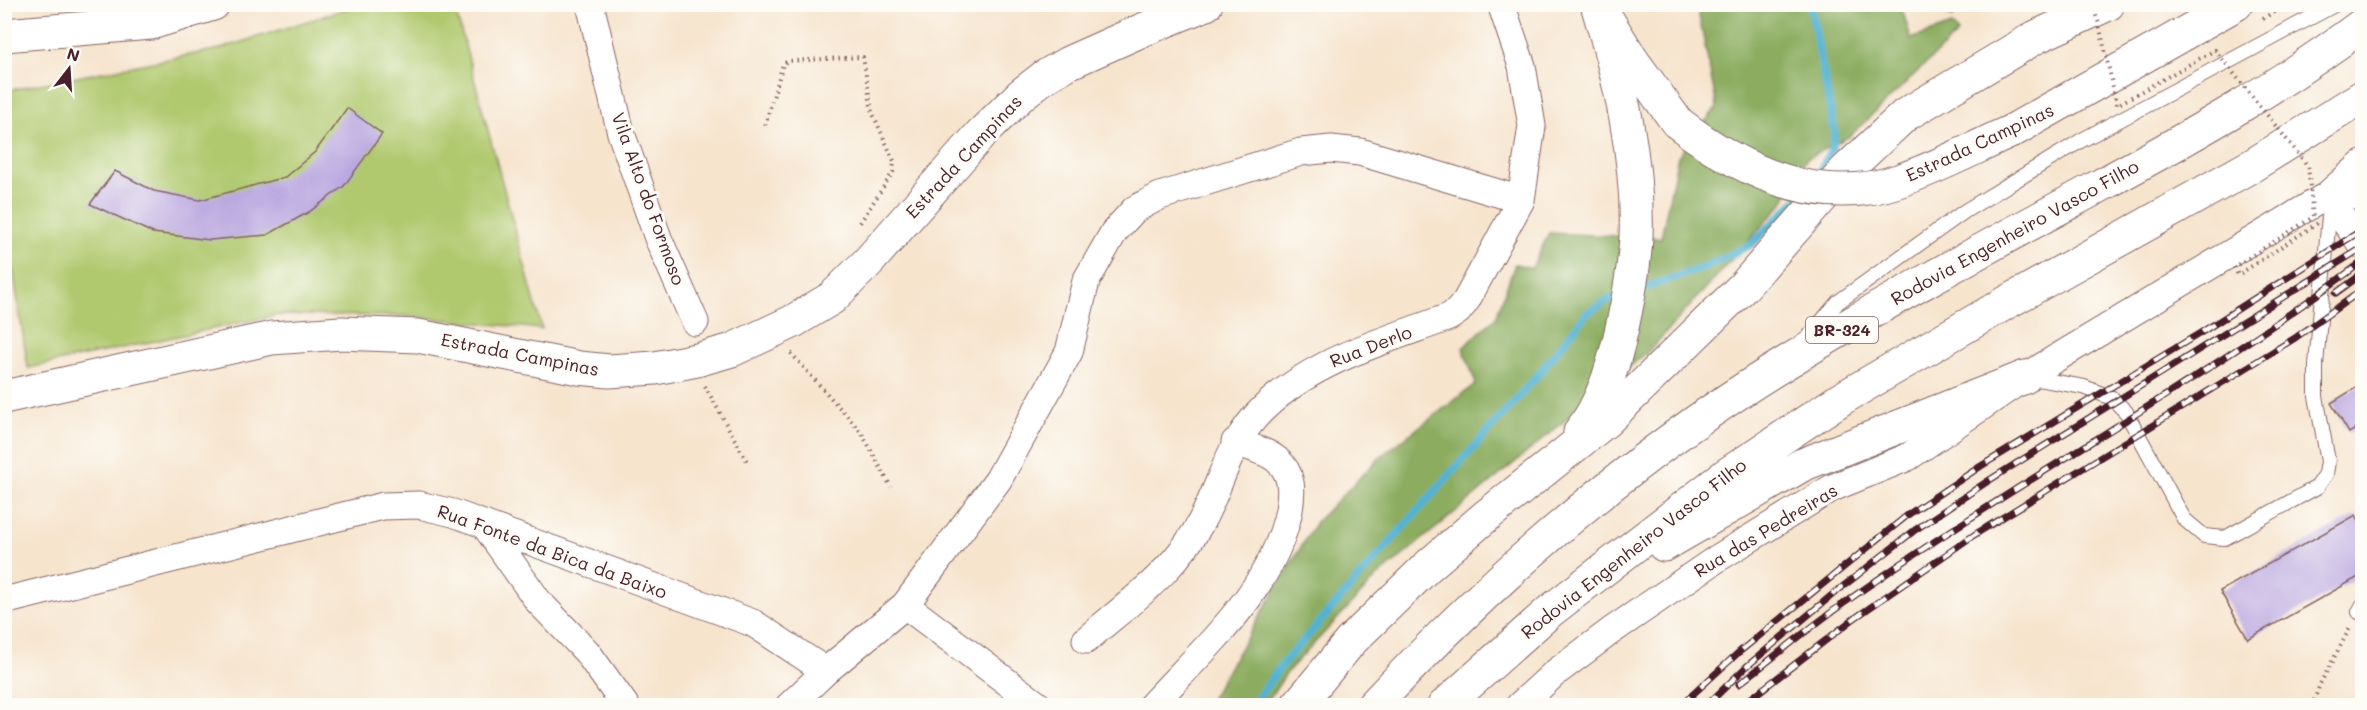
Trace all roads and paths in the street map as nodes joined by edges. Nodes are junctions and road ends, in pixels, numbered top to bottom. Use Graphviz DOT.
graph roads {
  1 [pos="213,4"];
  2 [pos="590,4"];
  3 [pos="1206,4"];
  4 [pos="1501,4"];
  5 [pos="1597,4"];
  6 [pos="2092,4"];
  7 [pos="2108,4"];
  8 [pos="2236,4"];
  9 [pos="2336,4"];
  10 [pos="101,16"];
  11 [pos="2362,25"];
  12 [pos="4,35"];
  13 [pos="2362,97"];
  14 [pos="765,125"];
  15 [pos="2362,164"];
  16 [pos="2326,196"];
  17 [pos="2362,196"];
  18 [pos="1521,200"];
  19 [pos="2318,223"];
  20 [pos="854,231"];
  21 [pos="2362,245"];
  22 [pos="695,321"];
  23 [pos="773,332"];
  24 [pos="691,362"];
  25 [pos="1786,362"];
  26 [pos="2025,377"];
  27 [pos="4,397"];
  28 [pos="1235,442"];
  29 [pos="748,463"];
  30 [pos="1554,464"];
  31 [pos="891,487"];
  32 [pos="484,524"];
  33 [pos="4,600"];
  34 [pos="905,605"];
  35 [pos="2361,609"];
  36 [pos="1549,612"];
  37 [pos="1086,640"];
  38 [pos="826,671"];
  39 [pos="1009,696"];
  40 [pos="625,705"];
  41 [pos="789,705"];
  42 [pos="1040,705"];
  43 [pos="1151,705"];
  44 [pos="1297,705"];
  45 [pos="1373,705"];
  46 [pos="1444,705"];
  47 [pos="1519,705"];
  48 [pos="2312,705"];
  1 -- 10 [label="main road"];
  2 -- 22 [label="street, Vila Alto do Formoso"];
  3 -- 23 [label="main road, Estrada Campinas"];
  4 -- 18 [label="street, Rua Derlo"];
  5 -- 8 [label="main road, Estrada Campinas, bridge"];
  5 -- 30 [label="main road"];
  6 -- 19 [label="path, bridge"];
  7 -- 30 [label="main road"];
  9 -- 25 [label="lane"];
  10 -- 12 [label="main road"];
  11 -- 25 [label="main road, Rodovia Engenheiro Vasco Filho / BR-324"];
  13 -- 36 [label="main road, Rodovia Engenheiro Vasco Filho"];
  14 -- 20 [label="path"];
  15 -- 16 [label="street, Rua das Pedreiras"];
  16 -- 17 [label="street"];
  16 -- 21 [label="street"];
  16 -- 26 [label="street, Rua das Pedreiras"];
  16 -- 26 [label="lane"];
  18 -- 28 [label="street, Rua Derlo"];
  18 -- 34 [label="street"];
  23 -- 24 [label="main road, Estrada Campinas"];
  23 -- 31 [label="path"];
  24 -- 27 [label="main road, Estrada Campinas"];
  24 -- 29 [label="path"];
  25 -- 45 [label="main road, Rodovia Engenheiro Vasco Filho / BR-324"];
  26 -- 36 [label="main road"];
  26 -- 47 [label="street, Rua das Pedreiras"];
  28 -- 37 [label="street, Rua Derlo"];
  28 -- 43 [label="street"];
  30 -- 44 [label="main road"];
  32 -- 33 [label="street, Rua Fonte da Bica da Baixo"];
  32 -- 38 [label="street, Rua Fonte da Bica da Baixo"];
  32 -- 40 [label="street"];
  34 -- 38 [label="street"];
  34 -- 39 [label="street"];
  35 -- 48 [label="path"];
  36 -- 46 [label="main road, Rodovia Engenheiro Vasco Filho"];
  38 -- 41 [label="street"];
  39 -- 42 [label="street"];
}
